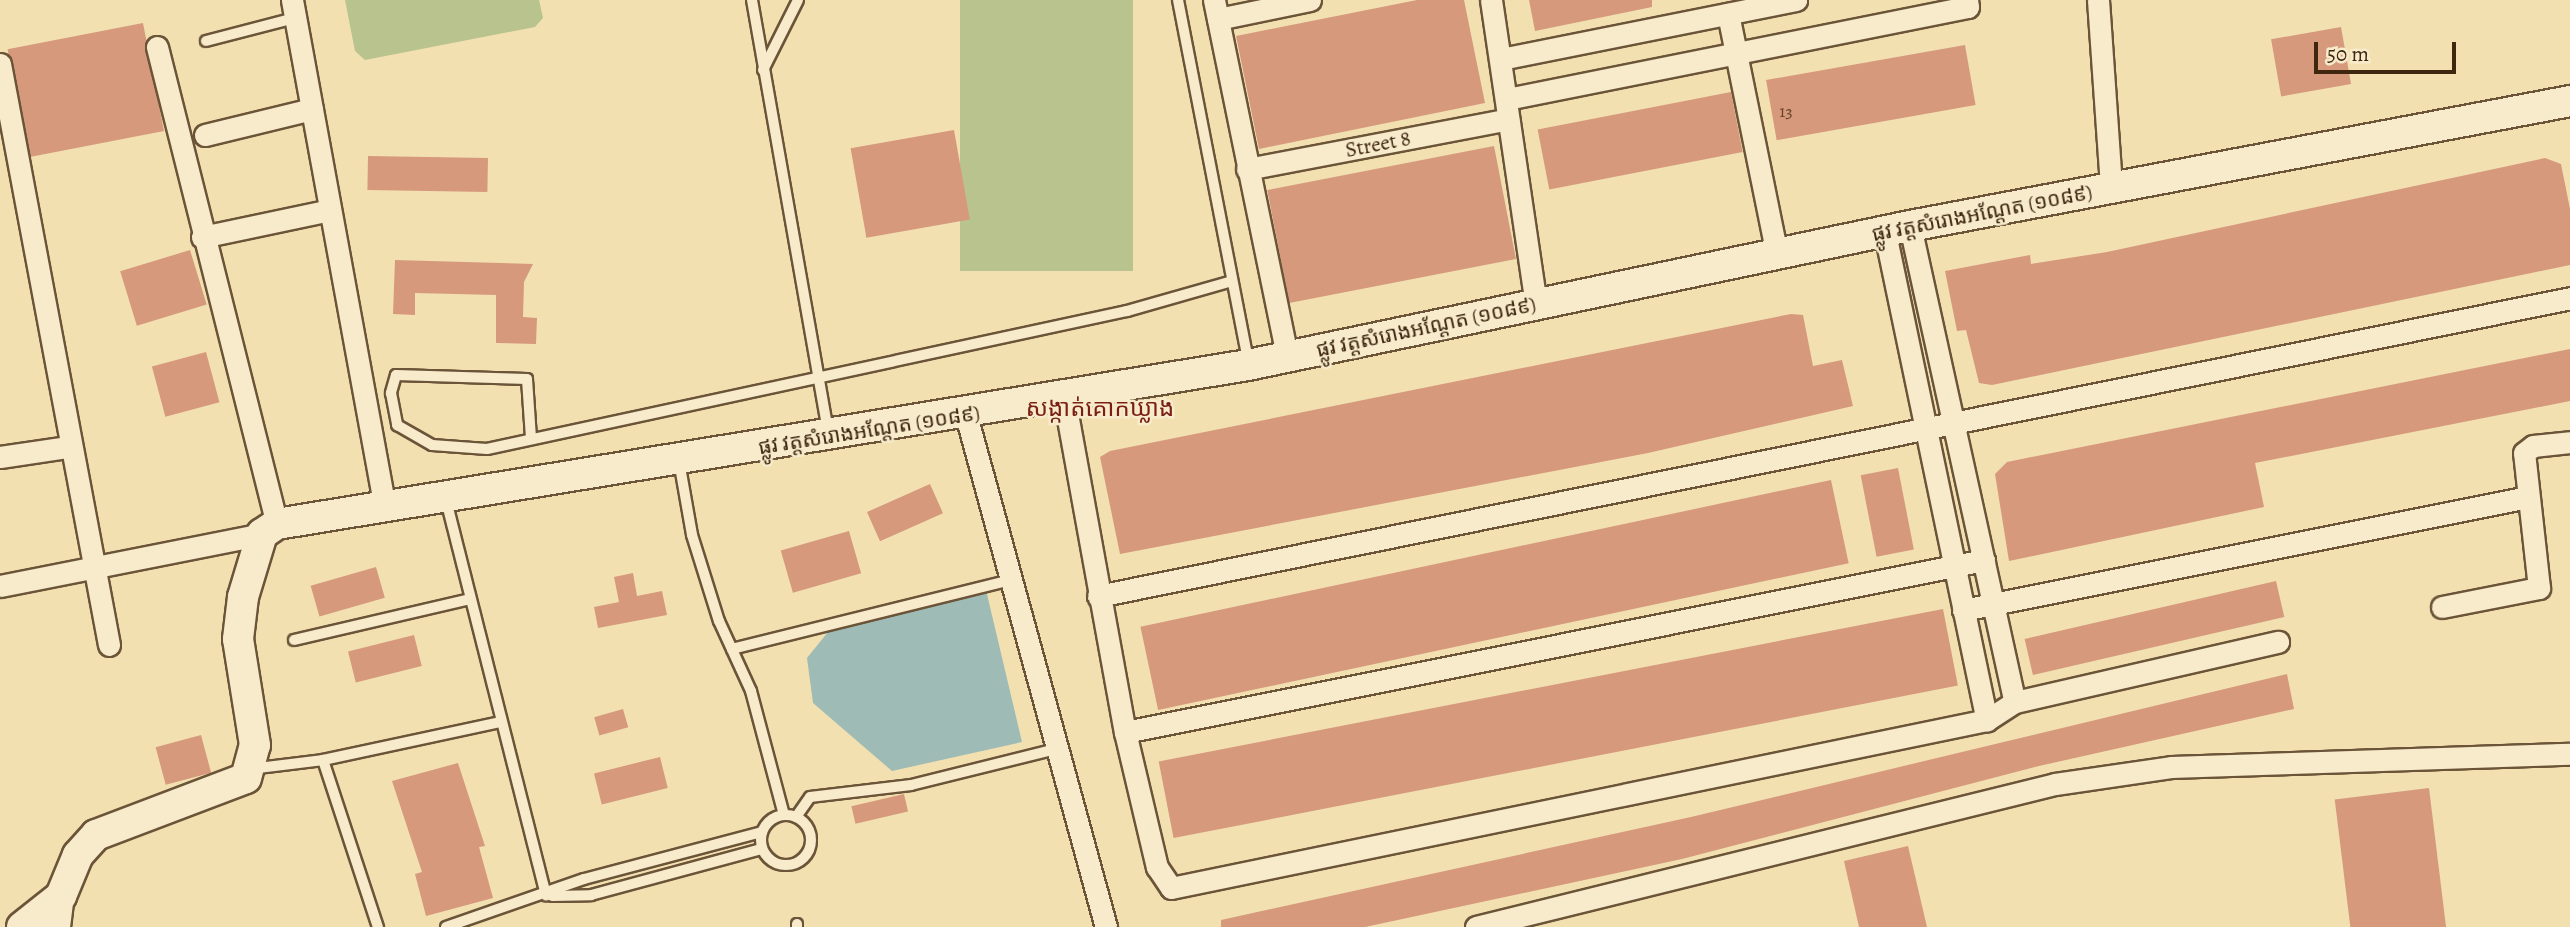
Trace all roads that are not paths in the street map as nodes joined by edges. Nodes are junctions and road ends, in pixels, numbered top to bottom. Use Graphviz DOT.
graph roads {
  1 [pos="752,0"];
  2 [pos="798,0"];
  3 [pos="1178,0"];
  4 [pos="1310,0"];
  5 [pos="1491,0"];
  6 [pos="1796,0"];
  7 [pos="1967,0"];
  8 [pos="2098,0"];
  9 [pos="293,9"];
  10 [pos="1216,10"];
  11 [pos="1728,14"];
  12 [pos="206,41"];
  13 [pos="157,47"];
  14 [pos="1735,52"];
  15 [pos="1501,60"];
  16 [pos="0,64"];
  17 [pos="763,71"];
  18 [pos="2570,100"];
  19 [pos="312,109"];
  20 [pos="1508,109"];
  21 [pos="5,121"];
  22 [pos="205,135"];
  23 [pos="1247,169"];
  24 [pos="2111,188"];
  25 [pos="330,210"];
  26 [pos="1897,230"];
  27 [pos="202,237"];
  28 [pos="1777,254"];
  29 [pos="1232,281"];
  30 [pos="2570,298"];
  31 [pos="1536,303"];
  32 [pos="1286,357"];
  33 [pos="1248,365"];
  34 [pos="819,374"];
  35 [pos="1064,397"];
  36 [pos="966,415"];
  37 [pos="1954,423"];
  38 [pos="1926,428"];
  39 [pos="829,437"];
  40 [pos="531,439"];
  41 [pos="2570,442"];
  42 [pos="68,447"];
  43 [pos="0,457"];
  44 [pos="679,461"];
  45 [pos="2528,497"];
  46 [pos="446,500"];
  47 [pos="385,508"];
  48 [pos="270,529"];
  49 [pos="1984,560"];
  50 [pos="1953,566"];
  51 [pos="94,569"];
  52 [pos="1011,580"];
  53 [pos="0,586"];
  54 [pos="1098,596"];
  55 [pos="470,600"];
  56 [pos="1993,602"];
  57 [pos="2441,607"];
  58 [pos="1963,610"];
  59 [pos="294,640"];
  60 [pos="2278,642"];
  61 [pos="109,645"];
  62 [pos="732,649"];
  63 [pos="2015,702"];
  64 [pos="1987,720"];
  65 [pos="500,722"];
  66 [pos="1125,732"];
  67 [pos="1057,748"];
  68 [pos="2570,754"];
  69 [pos="323,761"];
  70 [pos="250,769"];
  71 [pos="784,815"];
  72 [pos="796,817"];
  73 [pos="762,832"];
  74 [pos="762,849"];
  75 [pos="61,896"];
  76 [pos="546,896"];
  77 [pos="22,927"];
  78 [pos="57,927"];
  79 [pos="378,927"];
  80 [pos="446,927"];
  81 [pos="1107,927"];
  82 [pos="1476,927"];
  1 -- 17 [label="lane"];
  2 -- 17 [label="lane"];
  3 -- 29 [label="lane"];
  4 -- 10 [label="street"];
  5 -- 15 [label="street"];
  6 -- 11 [label="street"];
  7 -- 14 [label="street, Street 8"];
  8 -- 24 [label="street"];
  9 -- 12 [label="lane"];
  9 -- 19 [label="street"];
  10 -- 23 [label="street"];
  11 -- 14 [label="street"];
  11 -- 15 [label="street"];
  13 -- 27 [label="street"];
  14 -- 20 [label="street, Street 8"];
  14 -- 28 [label="street"];
  15 -- 20 [label="street"];
  16 -- 21 [label="street"];
  17 -- 34 [label="lane"];
  18 -- 24 [label="main road, ផ្លូវ វត្តសំរោងអណ្ដែត (១០៨៩)"];
  19 -- 22 [label="street"];
  19 -- 25 [label="street"];
  20 -- 23 [label="street, Street 8"];
  20 -- 31 [label="street"];
  21 -- 42 [label="street"];
  23 -- 32 [label="street"];
  24 -- 26 [label="main road, ផ្លូវ វត្តសំរោងអណ្ដែត (១០៨៩)"];
  25 -- 27 [label="street"];
  25 -- 47 [label="street"];
  26 -- 28 [label="main road, ផ្លូវ វត្តសំរោងអណ្ដែត (១០៨៩)"];
  26 -- 37 [label="street"];
  26 -- 38 [label="street"];
  27 -- 48 [label="street"];
  28 -- 31 [label="main road, ផ្លូវ វត្តសំរោងអណ្ដែត (១០៨៩)"];
  29 -- 33 [label="lane"];
  29 -- 34 [label="lane"];
  30 -- 37 [label="street"];
  31 -- 32 [label="main road, ផ្លូវ វត្តសំរោងអណ្ដែត (១០៨៩)"];
  32 -- 33 [label="main road, ផ្លូវ វត្តសំរោងអណ្ដែត (១០៨៩)"];
  33 -- 35 [label="main road, ផ្លូវ វត្តសំរោងអណ្ដែត (១០៨៩)"];
  34 -- 39 [label="lane"];
  34 -- 40 [label="lane"];
  35 -- 36 [label="main road, ផ្លូវ វត្តសំរោងអណ្ដែត (១០៨៩)"];
  35 -- 54 [label="street"];
  36 -- 39 [label="main road, ផ្លូវ វត្តសំរោងអណ្ដែត (១០៨៩)"];
  36 -- 52 [label="street"];
  37 -- 38 [label="street"];
  37 -- 49 [label="street"];
  38 -- 50 [label="street"];
  38 -- 54 [label="street"];
  39 -- 44 [label="main road, ផ្លូវ វត្តសំរោងអណ្ដែត (១០៨៩)"];
  40 -- 40 [label="lane"];
  41 -- 45 [label="street"];
  42 -- 43 [label="street"];
  42 -- 51 [label="street"];
  44 -- 46 [label="main road, ផ្លូវ វត្តសំរោងអណ្ដែត (១០៨៩)"];
  44 -- 62 [label="lane"];
  45 -- 56 [label="street"];
  45 -- 57 [label="street"];
  46 -- 47 [label="main road, ផ្លូវ វត្តសំរោងអណ្ដែត (១០៨៩)"];
  46 -- 55 [label="lane"];
  47 -- 48 [label="main road, ផ្លូវ វត្តសំរោងអណ្ដែត (១០៨៩)"];
  48 -- 51 [label="street"];
  48 -- 70 [label="main road"];
  49 -- 50 [label="street"];
  49 -- 56 [label="street"];
  50 -- 58 [label="street"];
  50 -- 66 [label="street"];
  51 -- 53 [label="street"];
  51 -- 61 [label="street"];
  52 -- 62 [label="lane"];
  52 -- 67 [label="street"];
  54 -- 66 [label="street"];
  55 -- 59 [label="lane"];
  55 -- 65 [label="lane"];
  56 -- 58 [label="street"];
  56 -- 63 [label="street"];
  58 -- 64 [label="street"];
  60 -- 63 [label="street"];
  62 -- 71 [label="lane"];
  63 -- 64 [label="street"];
  64 -- 66 [label="street"];
  65 -- 69 [label="lane"];
  65 -- 76 [label="lane"];
  67 -- 72 [label="lane"];
  67 -- 81 [label="street"];
  68 -- 82 [label="street"];
  69 -- 70 [label="lane"];
  69 -- 79 [label="lane"];
  70 -- 75 [label="main road"];
  71 -- 72 [label="lane"];
  71 -- 73 [label="lane"];
  72 -- 74 [label="lane"];
  73 -- 74 [label="lane"];
  73 -- 76 [label="lane"];
  74 -- 76 [label="lane"];
  75 -- 77 [label="main road"];
  75 -- 78 [label="street"];
  76 -- 80 [label="lane"];
}
